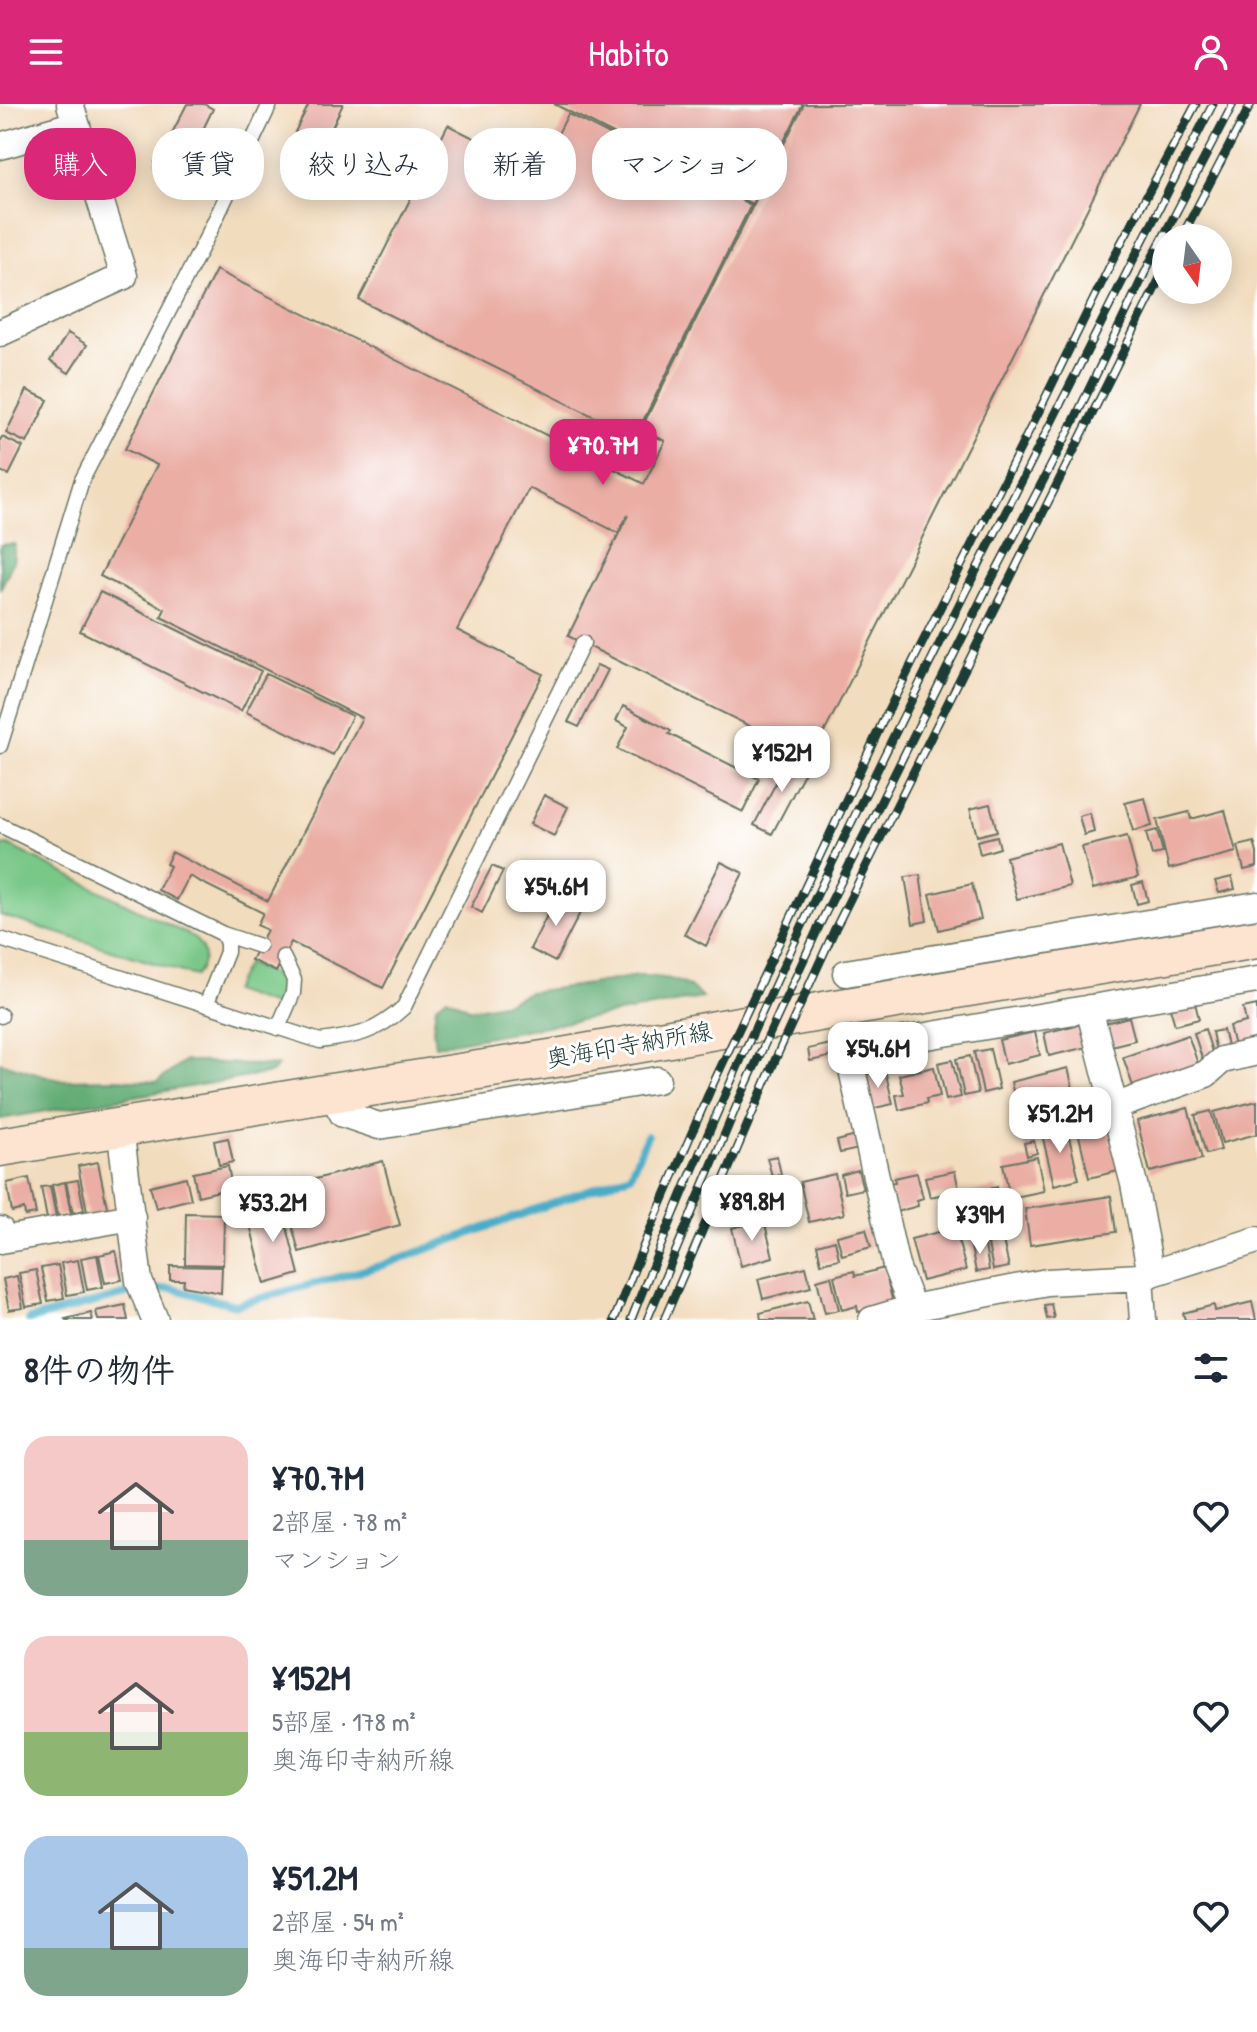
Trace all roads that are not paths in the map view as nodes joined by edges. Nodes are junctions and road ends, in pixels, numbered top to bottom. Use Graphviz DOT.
graph roads {
  1 [pos="270,104"];
  2 [pos="73,114"];
  3 [pos="0,146"];
  4 [pos="0,333"];
  5 [pos="583,643"];
  6 [pos="0,746"];
  7 [pos="0,825"];
  8 [pos="1257,905"];
  9 [pos="223,934"];
  10 [pos="0,939"];
  11 [pos="1257,939"];
  12 [pos="259,946"];
  13 [pos="283,957"];
  14 [pos="846,973"];
  15 [pos="1257,980"];
  16 [pos="206,1005"];
  17 [pos="1089,1008"];
  18 [pos="278,1028"];
  19 [pos="1257,1052"];
  20 [pos="657,1080"];
  21 [pos="331,1093"];
  22 [pos="1114,1107"];
  23 [pos="120,1127"];
  24 [pos="0,1147"];
  25 [pos="132,1217"];
  26 [pos="0,1230"];
  27 [pos="1257,1240"];
  28 [pos="1145,1276"];
  29 [pos="912,1308"];
  30 [pos="155,1320"];
  31 [pos="872,1320"];
  32 [pos="1143,1320"];
  1 -- 6 [label="lane"];
  2 -- 3 [label="street"];
  2 -- 4 [label="street"];
  5 -- 18 [label="lane"];
  7 -- 9 [label="lane"];
  8 -- 14 [label="street"];
  9 -- 12 [label="lane"];
  9 -- 16 [label="lane"];
  10 -- 16 [label="lane"];
  11 -- 21 [label="main road, 奥海印寺納所線"];
  13 -- 18 [label="lane"];
  15 -- 17 [label="street"];
  16 -- 18 [label="lane"];
  17 -- 22 [label="street"];
  17 -- 29 [label="street"];
  19 -- 22 [label="street"];
  20 -- 21 [label="street"];
  21 -- 23 [label="main road, 奥海印寺納所線"];
  22 -- 28 [label="street"];
  23 -- 24 [label="main road, 奥海印寺納所線"];
  23 -- 25 [label="street"];
  25 -- 26 [label="street"];
  25 -- 30 [label="street"];
  27 -- 28 [label="street"];
  28 -- 29 [label="street"];
  28 -- 32 [label="street"];
  29 -- 31 [label="street"];
}
